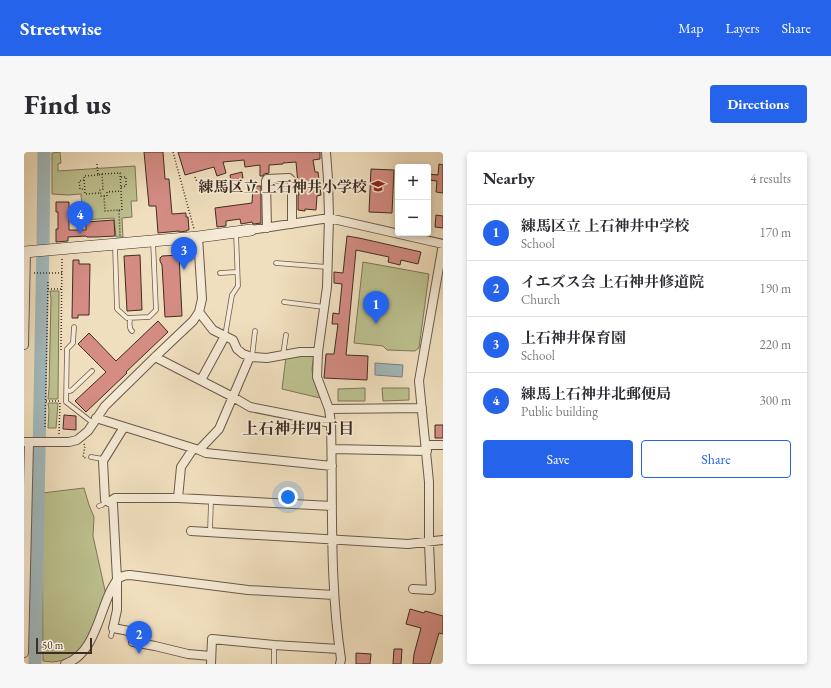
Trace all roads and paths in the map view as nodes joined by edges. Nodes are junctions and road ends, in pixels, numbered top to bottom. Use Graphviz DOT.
graph roads {
  1 [pos="173,152"];
  2 [pos="326,152"];
  3 [pos="97,164"];
  4 [pos="102,174"];
  5 [pos="98,175"];
  6 [pos="196,176"];
  7 [pos="120,177"];
  8 [pos="84,180"];
  9 [pos="197,182"];
  10 [pos="121,187"];
  11 [pos="84,189"];
  12 [pos="103,189"];
  13 [pos="121,191"];
  14 [pos="107,192"];
  15 [pos="100,193"];
  16 [pos="104,196"];
  17 [pos="119,210"];
  18 [pos="329,218"];
  19 [pos="292,224"];
  20 [pos="267,228"];
  21 [pos="251,230"];
  22 [pos="236,232"];
  23 [pos="197,237"];
  24 [pos="153,241"];
  25 [pos="118,244"];
  26 [pos="443,244"];
  27 [pos="62,248"];
  28 [pos="28,252"];
  29 [pos="276,263"];
  30 [pos="328,267"];
  31 [pos="237,272"];
  32 [pos="35,273"];
  33 [pos="62,273"];
  34 [pos="220,273"];
  35 [pos="48,281"];
  36 [pos="48,289"];
  37 [pos="62,289"];
  38 [pos="284,302"];
  39 [pos="324,307"];
  40 [pos="199,312"];
  41 [pos="130,318"];
  42 [pos="74,327"];
  43 [pos="255,330"];
  44 [pos="132,331"];
  45 [pos="286,335"];
  46 [pos="225,336"];
  47 [pos="24,345"];
  48 [pos="318,352"];
  49 [pos="283,355"];
  50 [pos="60,356"];
  51 [pos="155,357"];
  52 [pos="252,357"];
  53 [pos="92,371"];
  54 [pos="201,380"];
  55 [pos="67,390"];
  56 [pos="234,397"];
  57 [pos="46,401"];
  58 [pos="422,408"];
  59 [pos="329,409"];
  60 [pos="95,420"];
  61 [pos="331,423"];
  62 [pos="45,427"];
  63 [pos="124,427"];
  64 [pos="81,436"];
  65 [pos="29,442"];
  66 [pos="59,442"];
  67 [pos="443,445"];
  68 [pos="426,448"];
  69 [pos="196,449"];
  70 [pos="332,449"];
  71 [pos="83,457"];
  72 [pos="91,457"];
  73 [pos="103,459"];
  74 [pos="332,466"];
  75 [pos="178,498"];
  76 [pos="211,500"];
  77 [pos="108,502"];
  78 [pos="99,506"];
  79 [pos="332,506"];
  80 [pos="191,531"];
  81 [pos="210,532"];
  82 [pos="332,540"];
  83 [pos="443,540"];
  84 [pos="429,542"];
  85 [pos="117,579"];
  86 [pos="413,589"];
  87 [pos="334,595"];
  88 [pos="25,597"];
  89 [pos="274,645"];
  90 [pos="339,649"];
  91 [pos="24,653"];
  92 [pos="211,660"];
  93 [pos="65,664"];
  94 [pos="274,664"];
  95 [pos="340,664"];
  1 -- 23 [label="path"];
  2 -- 18 [label="street"];
  3 -- 5 [label="path"];
  4 -- 5 [label="path"];
  4 -- 7 [label="path"];
  4 -- 12 [label="path"];
  5 -- 8 [label="path"];
  6 -- 9 [label="path"];
  7 -- 10 [label="path"];
  7 -- 10 [label="path"];
  8 -- 11 [label="path"];
  8 -- 11 [label="path"];
  10 -- 13 [label="path"];
  11 -- 15 [label="path"];
  12 -- 14 [label="path"];
  12 -- 15 [label="path"];
  13 -- 14 [label="path"];
  13 -- 17 [label="path"];
  14 -- 16 [label="path"];
  15 -- 16 [label="path"];
  16 -- 17 [label="path"];
  17 -- 25 [label="path"];
  18 -- 19 [label="street"];
  18 -- 26 [label="street"];
  18 -- 30 [label="street"];
  19 -- 20 [label="street"];
  19 -- 20 [label="street"];
  20 -- 21 [label="street"];
  21 -- 22 [label="street"];
  22 -- 23 [label="street"];
  22 -- 31 [label="lane"];
  23 -- 24 [label="street"];
  23 -- 40 [label="street"];
  24 -- 25 [label="street"];
  24 -- 41 [label="lane"];
  25 -- 27 [label="street"];
  25 -- 41 [label="lane"];
  26 -- 58 [label="street"];
  27 -- 28 [label="street"];
  27 -- 33 [label="path"];
  28 -- 47 [label="street"];
  29 -- 30 [label="lane"];
  30 -- 39 [label="street"];
  31 -- 34 [label="lane"];
  31 -- 46 [label="lane"];
  32 -- 33 [label="path"];
  33 -- 37 [label="path"];
  35 -- 36 [label="path"];
  36 -- 37 [label="path"];
  36 -- 57 [label="path"];
  37 -- 50 [label="path"];
  38 -- 39 [label="lane"];
  39 -- 48 [label="street"];
  40 -- 46 [label="street"];
  40 -- 51 [label="street"];
  41 -- 44 [label="lane"];
  42 -- 55 [label="lane"];
  43 -- 52 [label="lane"];
  45 -- 49 [label="lane"];
  46 -- 52 [label="street"];
  46 -- 54 [label="street"];
  48 -- 49 [label="street"];
  48 -- 59 [label="street"];
  49 -- 52 [label="street"];
  51 -- 54 [label="street"];
  51 -- 60 [label="street"];
  52 -- 56 [label="street"];
  53 -- 55 [label="lane"];
  54 -- 56 [label="street"];
  55 -- 60 [label="lane"];
  56 -- 61 [label="street"];
  56 -- 69 [label="street"];
  57 -- 62 [label="path"];
  57 -- 66 [label="path"];
  58 -- 59 [label="street"];
  58 -- 68 [label="street"];
  59 -- 61 [label="street"];
  60 -- 63 [label="street"];
  60 -- 64 [label="street"];
  61 -- 70 [label="street"];
  63 -- 69 [label="street"];
  63 -- 73 [label="street"];
  64 -- 66 [label="street"];
  64 -- 71 [label="path"];
  65 -- 66 [label="street"];
  65 -- 88 [label="street"];
  67 -- 68 [label="street"];
  68 -- 70 [label="street"];
  68 -- 84 [label="street"];
  69 -- 74 [label="street"];
  69 -- 75 [label="street"];
  70 -- 74 [label="street"];
  72 -- 73 [label="lane"];
  73 -- 77 [label="street"];
  74 -- 79 [label="street"];
  75 -- 76 [label="street"];
  75 -- 77 [label="street"];
  76 -- 79 [label="street"];
  76 -- 81 [label="lane"];
  77 -- 78 [label="lane"];
  77 -- 85 [label="street"];
  79 -- 82 [label="street"];
  80 -- 81 [label="street"];
  81 -- 82 [label="street"];
  82 -- 84 [label="street"];
  82 -- 87 [label="street"];
  83 -- 84 [label="street"];
  84 -- 86 [label="street"];
  85 -- 87 [label="street"];
  85 -- 92 [label="street"];
  85 -- 93 [label="street"];
  87 -- 90 [label="street"];
  88 -- 91 [label="street"];
  89 -- 90 [label="street"];
  89 -- 92 [label="street"];
  89 -- 94 [label="lane"];
  90 -- 95 [label="street"];
}
